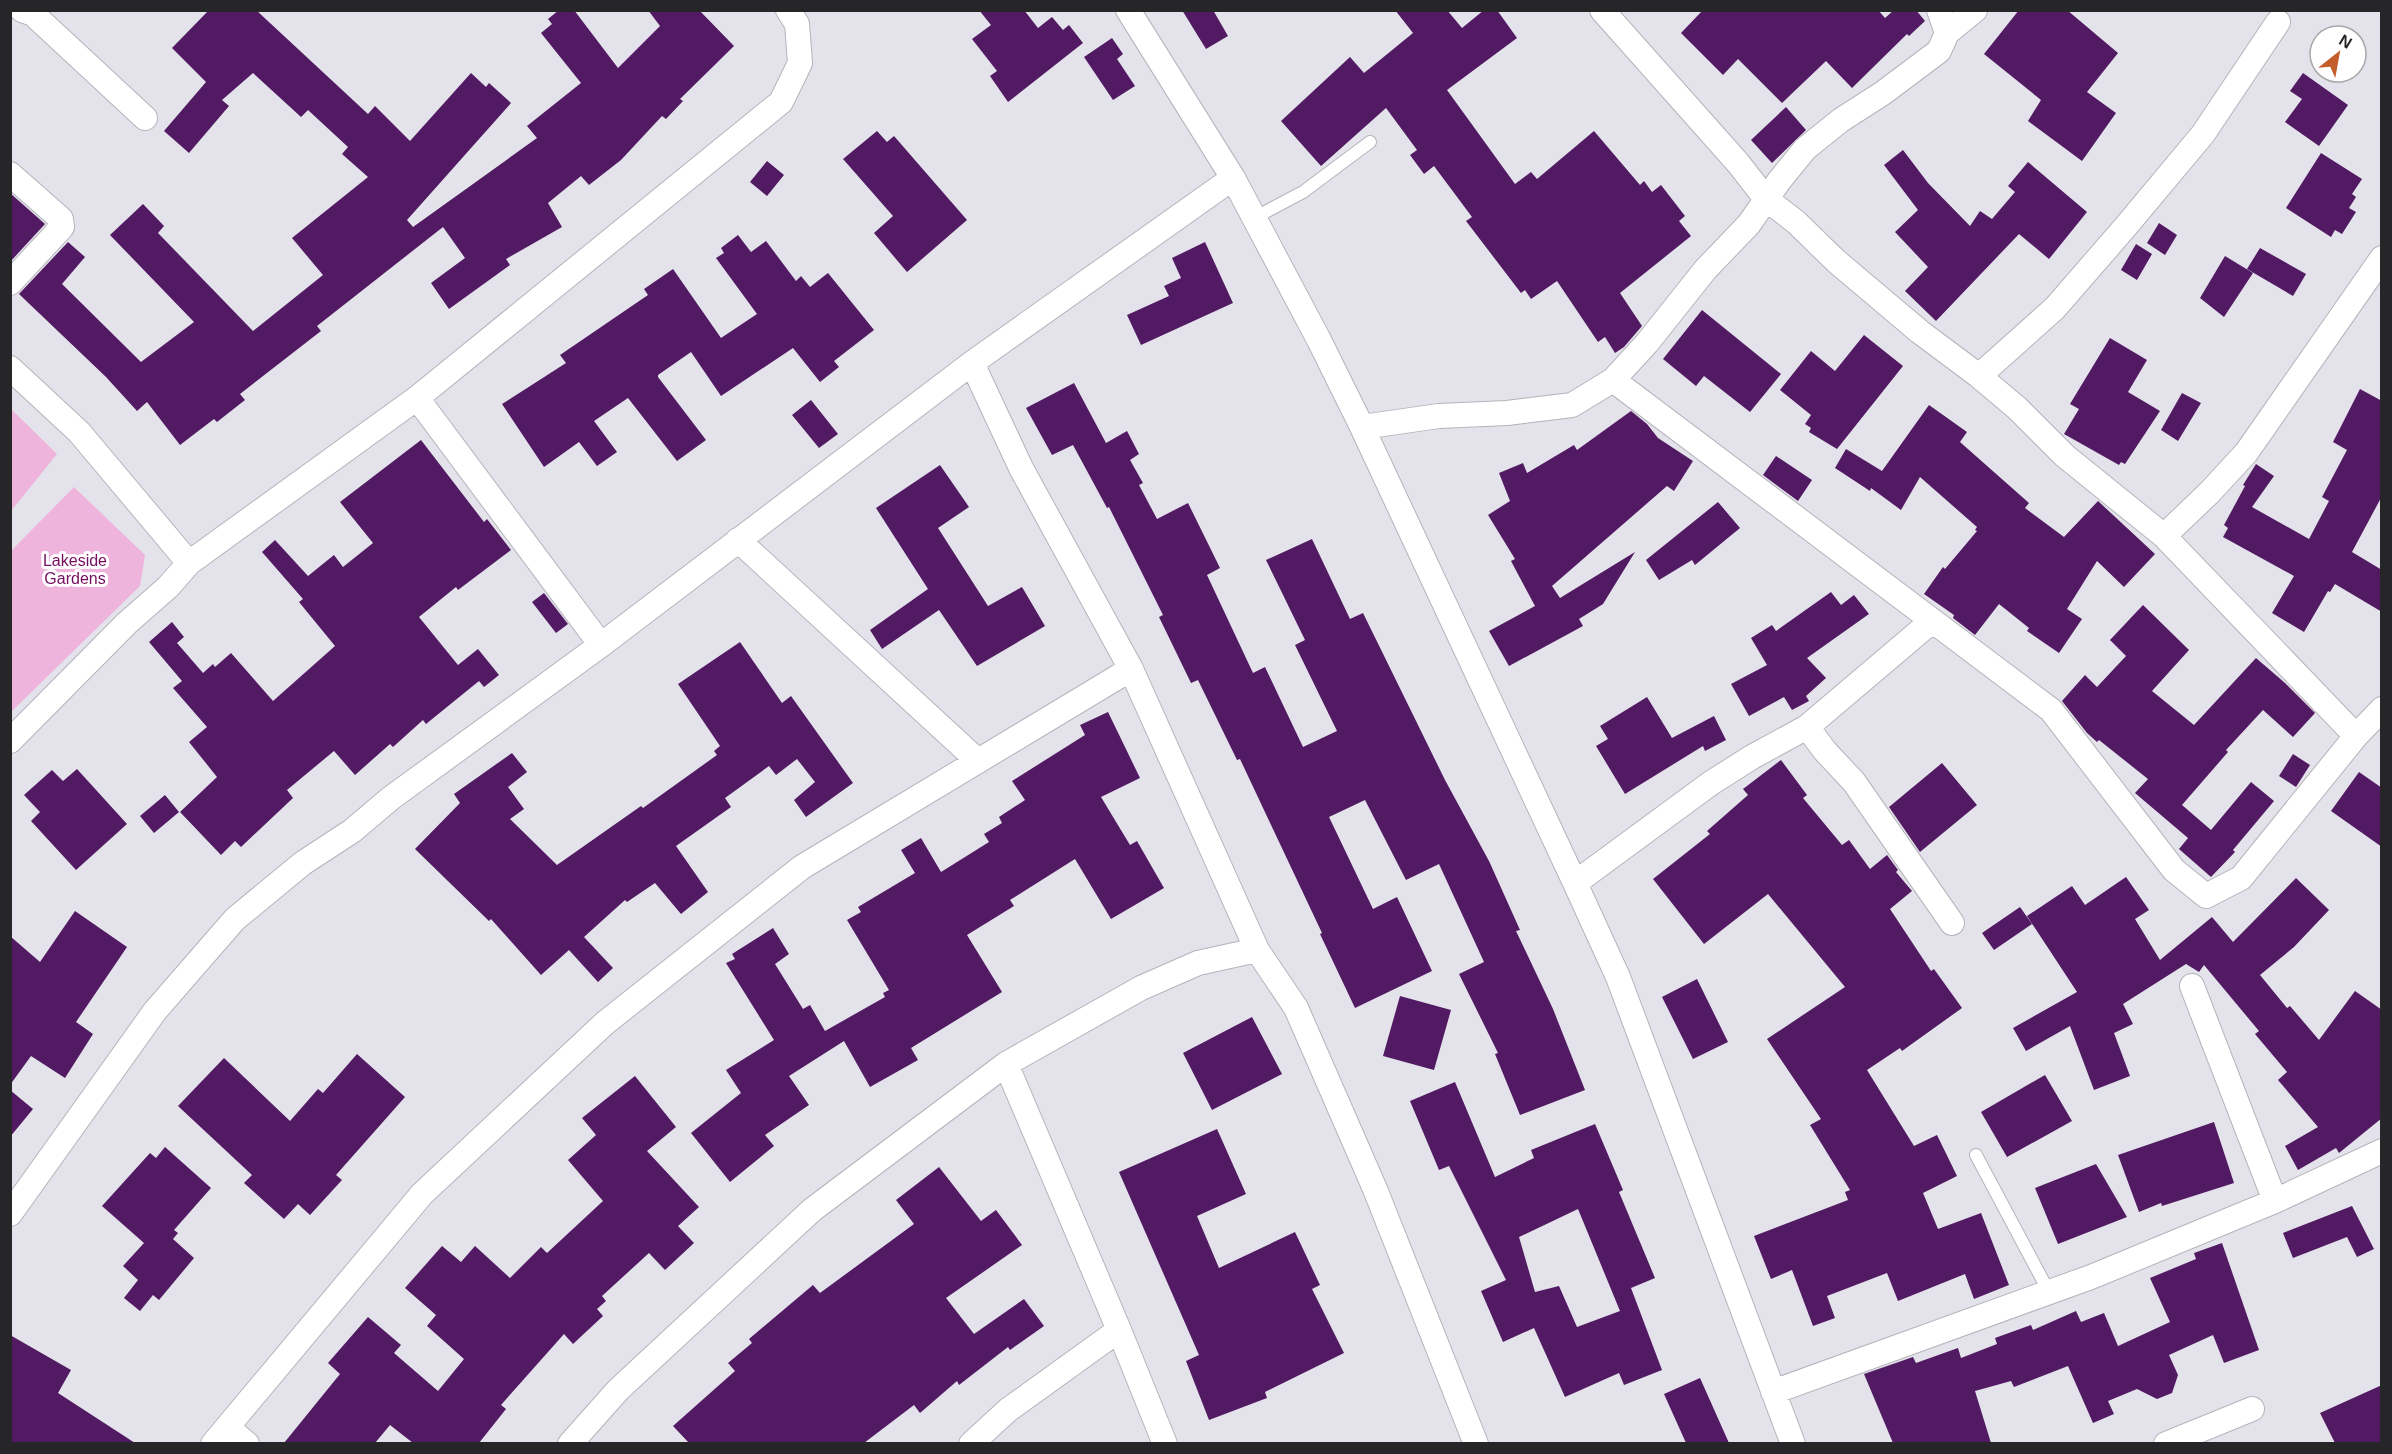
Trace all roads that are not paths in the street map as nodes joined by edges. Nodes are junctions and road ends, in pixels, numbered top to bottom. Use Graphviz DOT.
graph roads {
  1 [pos="22,10"];
  2 [pos="788,10"];
  3 [pos="1128,10"];
  4 [pos="1602,10"];
  5 [pos="1939,10"];
  6 [pos="1975,10"];
  7 [pos="2278,21"];
  8 [pos="1947,33"];
  9 [pos="145,118"];
  10 [pos="1370,142"];
  11 [pos="10,174"];
  12 [pos="1233,178"];
  13 [pos="1766,200"];
  14 [pos="1254,218"];
  15 [pos="2382,258"];
  16 [pos="10,283"];
  17 [pos="972,363"];
  18 [pos="10,368"];
  19 [pos="1979,376"];
  20 [pos="1613,380"];
  21 [pos="417,398"];
  22 [pos="1362,427"];
  23 [pos="2163,536"];
  24 [pos="738,540"];
  25 [pos="189,563"];
  26 [pos="1932,621"];
  27 [pos="601,645"];
  28 [pos="1131,669"];
  29 [pos="2382,709"];
  30 [pos="1807,727"];
  31 [pos="2356,736"];
  32 [pos="10,741"];
  33 [pos="978,761"];
  34 [pos="1575,883"];
  35 [pos="1952,923"];
  36 [pos="1257,950"];
  37 [pos="2192,986"];
  38 [pos="1006,1064"];
  39 [pos="2382,1151"];
  40 [pos="1976,1155"];
  41 [pos="2275,1202"];
  42 [pos="10,1214"];
  43 [pos="2049,1292"];
  44 [pos="1119,1330"];
  45 [pos="1773,1392"];
  46 [pos="2252,1409"];
  47 [pos="220,1435"];
  48 [pos="247,1443"];
  49 [pos="570,1443"];
  50 [pos="971,1443"];
  51 [pos="1165,1443"];
  52 [pos="1476,1443"];
  53 [pos="1793,1443"];
  54 [pos="2166,1443"];
  1 -- 9 [label="street"];
  2 -- 21 [label="street"];
  3 -- 12 [label="street"];
  4 -- 13 [label="street"];
  5 -- 8 [label="street"];
  6 -- 8 [label="street"];
  7 -- 19 [label="street"];
  8 -- 13 [label="street"];
  10 -- 14 [label="lane"];
  11 -- 16 [label="street"];
  12 -- 14 [label="street"];
  12 -- 17 [label="street"];
  13 -- 19 [label="street"];
  13 -- 20 [label="street"];
  14 -- 22 [label="street"];
  15 -- 23 [label="street"];
  17 -- 24 [label="street"];
  17 -- 28 [label="street"];
  18 -- 25 [label="street"];
  19 -- 23 [label="street"];
  20 -- 22 [label="street"];
  20 -- 26 [label="street"];
  21 -- 25 [label="street"];
  21 -- 27 [label="street"];
  22 -- 34 [label="street"];
  23 -- 31 [label="street"];
  24 -- 27 [label="street"];
  24 -- 33 [label="street"];
  25 -- 32 [label="street"];
  26 -- 30 [label="street"];
  26 -- 31 [label="street"];
  27 -- 42 [label="street"];
  28 -- 33 [label="street"];
  28 -- 36 [label="street"];
  29 -- 31 [label="street"];
  30 -- 34 [label="street"];
  30 -- 35 [label="street"];
  33 -- 47 [label="street"];
  34 -- 45 [label="street"];
  36 -- 38 [label="street"];
  36 -- 52 [label="street"];
  37 -- 41 [label="street"];
  38 -- 44 [label="street"];
  38 -- 49 [label="street"];
  39 -- 41 [label="street"];
  40 -- 43 [label="lane"];
  41 -- 43 [label="street"];
  43 -- 45 [label="street"];
  44 -- 50 [label="street"];
  44 -- 51 [label="street"];
  45 -- 53 [label="street"];
  46 -- 54 [label="street"];
  47 -- 48 [label="street"];
}
